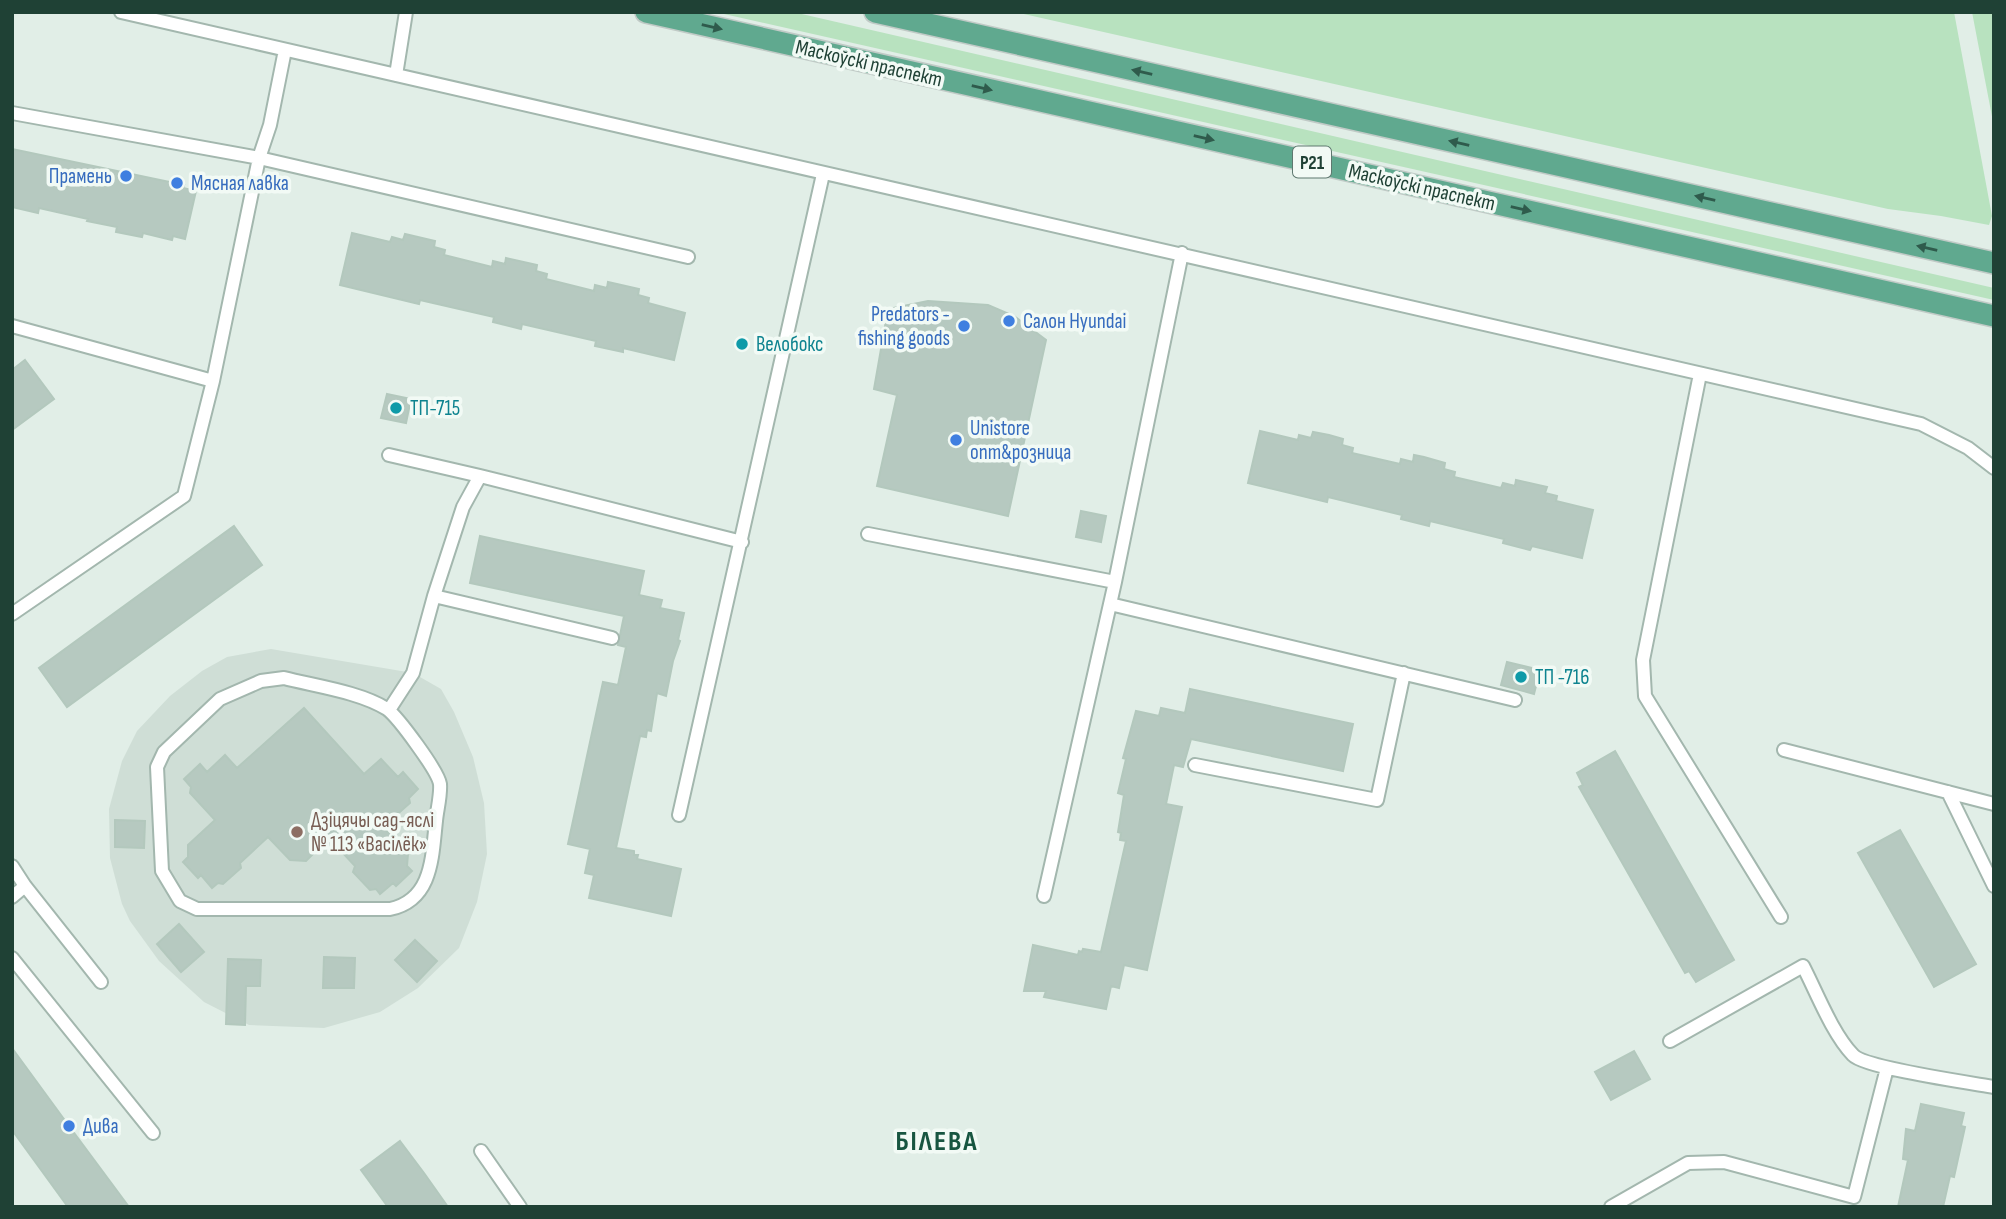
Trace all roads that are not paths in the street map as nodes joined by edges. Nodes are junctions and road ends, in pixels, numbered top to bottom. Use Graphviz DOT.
graph roads {
  1 [pos="121,12"];
  2 [pos="406,12"];
  3 [pos="646,12"];
  4 [pos="875,12"];
  5 [pos="285,50"];
  6 [pos="396,75"];
  7 [pos="12,113"];
  8 [pos="259,158"];
  9 [pos="823,174"];
  10 [pos="1182,253"];
  11 [pos="688,257"];
  12 [pos="1994,263"];
  13 [pos="1994,316"];
  14 [pos="12,326"];
  15 [pos="1700,374"];
  16 [pos="213,381"];
  17 [pos="389,456"];
  18 [pos="1994,468"];
  19 [pos="480,475"];
  20 [pos="868,534"];
  21 [pos="742,542"];
  22 [pos="1115,582"];
  23 [pos="434,596"];
  24 [pos="1110,604"];
  25 [pos="12,614"];
  26 [pos="611,638"];
  27 [pos="1404,673"];
  28 [pos="1515,700"];
  29 [pos="389,710"];
  30 [pos="1784,750"];
  31 [pos="1195,765"];
  32 [pos="1948,793"];
  33 [pos="1994,804"];
  34 [pos="679,815"];
  35 [pos="12,866"];
  36 [pos="1994,886"];
  37 [pos="25,887"];
  38 [pos="1044,896"];
  39 [pos="12,897"];
  40 [pos="1781,917"];
  41 [pos="12,958"];
  42 [pos="101,982"];
  43 [pos="1670,1041"];
  44 [pos="1887,1068"];
  45 [pos="1994,1087"];
  46 [pos="153,1133"];
  47 [pos="481,1151"];
  48 [pos="520,1207"];
  49 [pos="1611,1207"];
  1 -- 5 [label="lane"];
  2 -- 6 [label="lane"];
  3 -- 13 [label="main road, Маскоўскі праспект / Р21, one-way"];
  12 -- 4 [label="main road, Р21, one-way"];
  5 -- 6 [label="lane"];
  5 -- 8 [label="lane"];
  6 -- 9 [label="lane"];
  7 -- 8 [label="lane"];
  8 -- 11 [label="lane"];
  8 -- 16 [label="lane"];
  9 -- 10 [label="lane"];
  9 -- 21 [label="lane"];
  10 -- 15 [label="lane"];
  10 -- 22 [label="lane"];
  14 -- 16 [label="lane"];
  15 -- 18 [label="lane"];
  15 -- 40 [label="lane"];
  16 -- 25 [label="lane"];
  17 -- 19 [label="lane"];
  19 -- 21 [label="lane"];
  19 -- 23 [label="lane"];
  20 -- 22 [label="lane"];
  21 -- 34 [label="lane"];
  22 -- 24 [label="lane"];
  23 -- 26 [label="lane"];
  23 -- 29 [label="lane"];
  24 -- 27 [label="lane"];
  24 -- 38 [label="lane"];
  27 -- 28 [label="lane"];
  27 -- 31 [label="lane"];
  29 -- 29 [label="lane"];
  30 -- 32 [label="lane"];
  32 -- 33 [label="lane"];
  32 -- 36 [label="lane"];
  35 -- 37 [label="lane"];
  37 -- 39 [label="lane"];
  37 -- 42 [label="lane"];
  41 -- 46 [label="lane"];
  43 -- 44 [label="lane"];
  44 -- 45 [label="lane"];
  44 -- 49 [label="lane"];
  47 -- 48 [label="lane"];
}
